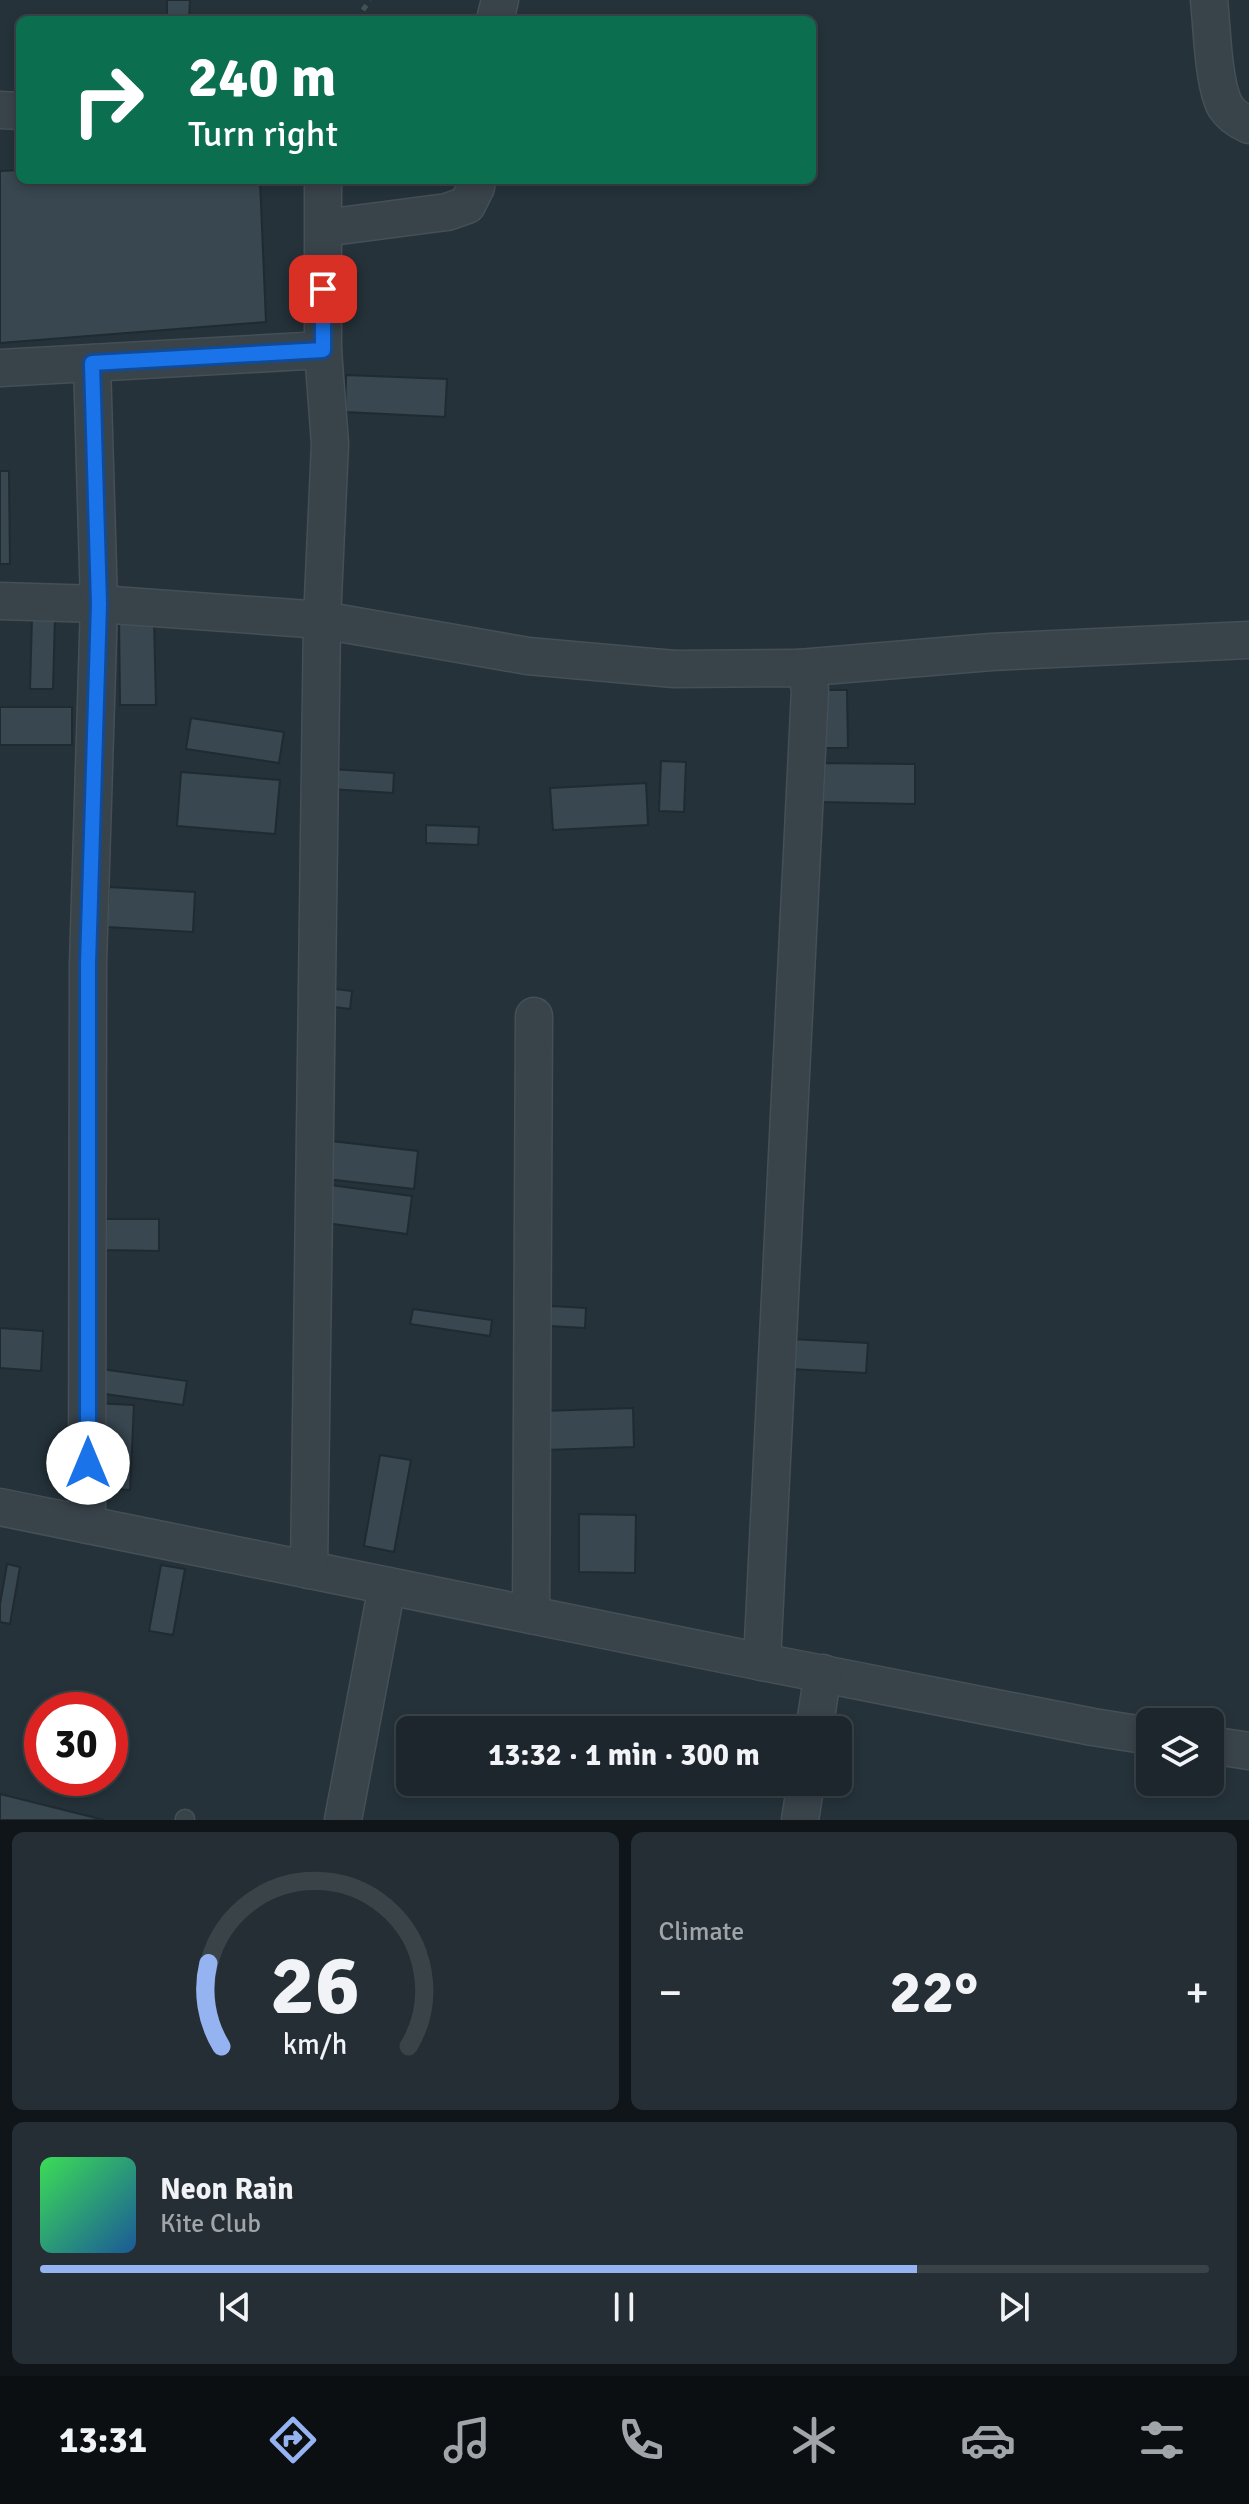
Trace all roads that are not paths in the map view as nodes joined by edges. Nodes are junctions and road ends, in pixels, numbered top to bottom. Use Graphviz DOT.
graph roads {
  1 [pos="1209,0"];
  2 [pos="1249,125"];
  3 [pos="323,184"];
  4 [pos="476,184"];
  5 [pos="324,228"];
  6 [pos="323,350"];
  7 [pos="92,363"];
  8 [pos="0,368"];
  9 [pos="0,601"];
  10 [pos="99,604"];
  11 [pos="322,620"];
  12 [pos="1249,640"];
  13 [pos="799,668"];
  14 [pos="534,1016"];
  15 [pos="0,1507"];
  16 [pos="87,1525"];
  17 [pos="309,1570"];
  18 [pos="387,1586"];
  19 [pos="531,1615"];
  20 [pos="762,1662"];
  21 [pos="823,1673"];
  22 [pos="816,1716"];
  23 [pos="1136,1734"];
  24 [pos="1224,1747"];
  25 [pos="1249,1751"];
  26 [pos="804,1796"];
  27 [pos="343,1820"];
  28 [pos="800,1820"];
  1 -- 2 [label="street"];
  3 -- 5 [label="street"];
  4 -- 5 [label="street"];
  5 -- 6 [label="street"];
  6 -- 7 [label="street"];
  6 -- 11 [label="street"];
  7 -- 8 [label="street"];
  7 -- 10 [label="street"];
  9 -- 10 [label="street"];
  10 -- 11 [label="street"];
  10 -- 16 [label="street"];
  11 -- 13 [label="street"];
  11 -- 17 [label="street"];
  12 -- 13 [label="street"];
  13 -- 20 [label="street"];
  14 -- 19 [label="street"];
  15 -- 16 [label="street"];
  16 -- 17 [label="street"];
  17 -- 18 [label="street"];
  18 -- 19 [label="street"];
  18 -- 27 [label="street"];
  19 -- 20 [label="street"];
  20 -- 21 [label="street"];
  21 -- 22 [label="street"];
  21 -- 23 [label="street"];
  24 -- 25 [label="street"];
  26 -- 28 [label="street"];
}
